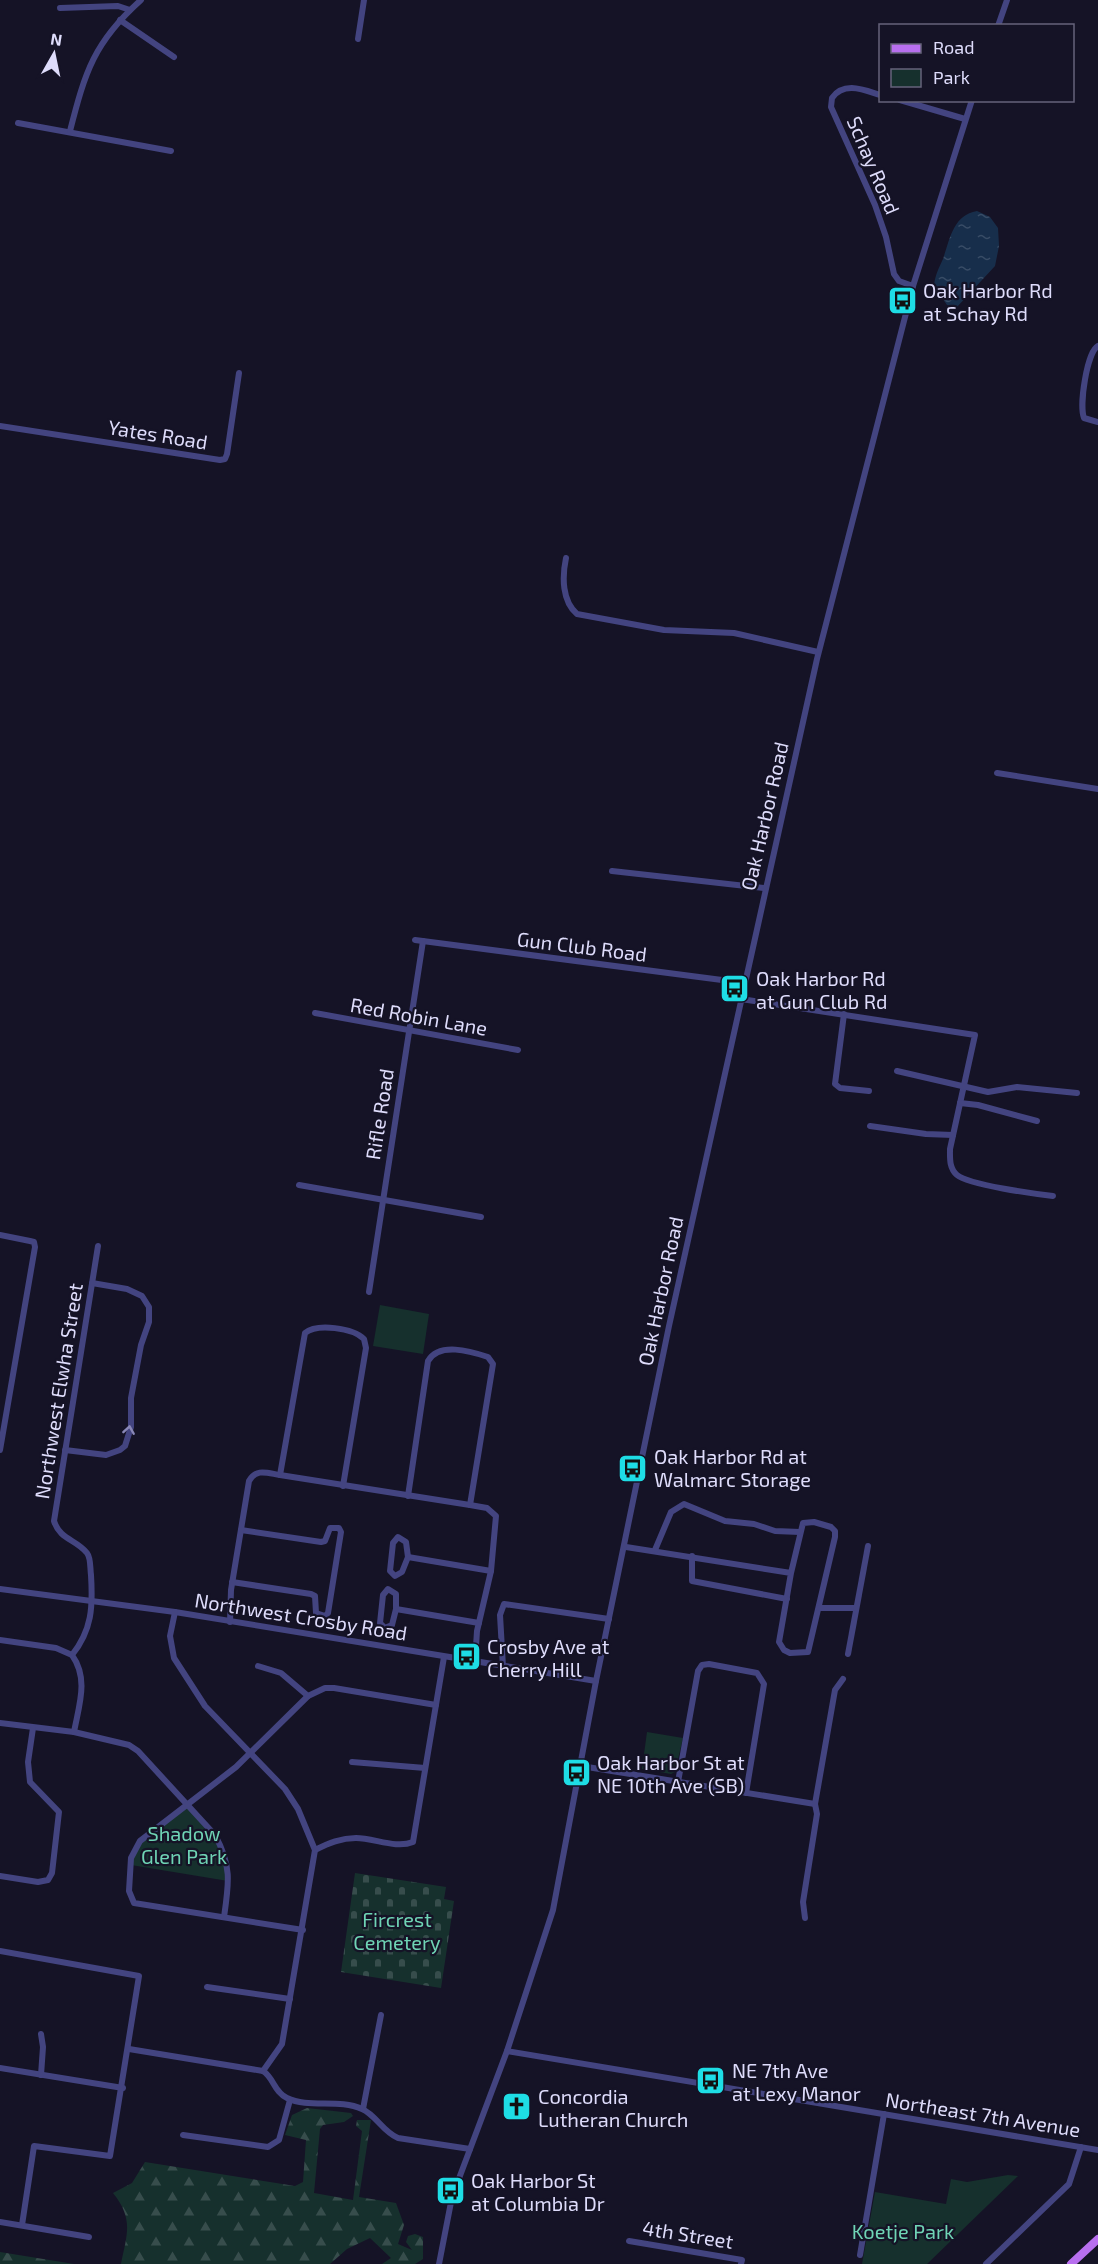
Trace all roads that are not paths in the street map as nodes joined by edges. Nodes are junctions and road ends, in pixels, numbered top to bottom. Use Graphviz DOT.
graph roads {
  1 [pos="141,0"];
  2 [pos="364,0"];
  3 [pos="1006,0"];
  4 [pos="60,8"];
  5 [pos="130,9"];
  6 [pos="120,20"];
  7 [pos="999,24"];
  8 [pos="358,39"];
  9 [pos="174,57"];
  10 [pos="879,95"];
  11 [pos="907,102"];
  12 [pos="971,102"];
  13 [pos="965,119"];
  14 [pos="18,123"];
  15 [pos="70,130"];
  16 [pos="171,151"];
  17 [pos="913,286"];
  18 [pos="1096,346"];
  19 [pos="240,373"];
  20 [pos="1098,422"];
  21 [pos="0,426"];
  22 [pos="566,558"];
  23 [pos="818,652"];
  24 [pos="997,773"];
  25 [pos="1098,789"];
  26 [pos="612,872"];
  27 [pos="764,888"];
  28 [pos="415,940"];
  29 [pos="423,941"];
  30 [pos="745,983"];
  31 [pos="741,999"];
  32 [pos="315,1013"];
  33 [pos="843,1014"];
  34 [pos="408,1031"];
  35 [pos="518,1050"];
  36 [pos="897,1071"];
  37 [pos="963,1087"];
  38 [pos="869,1091"];
  39 [pos="1077,1093"];
  40 [pos="960,1103"];
  41 [pos="1037,1121"];
  42 [pos="870,1126"];
  43 [pos="953,1135"];
  44 [pos="299,1185"];
  45 [pos="1053,1196"];
  46 [pos="382,1200"];
  47 [pos="481,1217"];
  48 [pos="0,1235"];
  49 [pos="98,1246"];
  50 [pos="92,1283"];
  51 [pos="369,1292"];
  52 [pos="0,1450"];
  53 [pos="65,1450"];
  54 [pos="280,1474"];
  55 [pos="343,1486"];
  56 [pos="408,1496"];
  57 [pos="470,1505"];
  58 [pos="241,1530"];
  59 [pos="800,1532"];
  60 [pos="868,1546"];
  61 [pos="626,1547"];
  62 [pos="655,1550"];
  63 [pos="692,1556"];
  64 [pos="408,1557"];
  65 [pos="491,1571"];
  66 [pos="791,1573"];
  67 [pos="232,1582"];
  68 [pos="0,1589"];
  69 [pos="787,1599"];
  70 [pos="93,1601"];
  71 [pos="819,1608"];
  72 [pos="856,1608"];
  73 [pos="396,1609"];
  74 [pos="175,1612"];
  75 [pos="609,1619"];
  76 [pos="230,1622"];
  77 [pos="479,1623"];
  78 [pos="0,1640"];
  79 [pos="848,1654"];
  80 [pos="72,1655"];
  81 [pos="444,1657"];
  82 [pos="475,1662"];
  83 [pos="258,1666"];
  84 [pos="503,1667"];
  85 [pos="843,1679"];
  86 [pos="596,1681"];
  87 [pos="308,1696"];
  88 [pos="436,1705"];
  89 [pos="0,1723"];
  90 [pos="33,1728"];
  91 [pos="74,1732"];
  92 [pos="251,1753"];
  93 [pos="352,1762"];
  94 [pos="581,1766"];
  95 [pos="425,1768"];
  96 [pos="678,1782"];
  97 [pos="746,1793"];
  98 [pos="814,1804"];
  99 [pos="186,1806"];
  100 [pos="315,1850"];
  101 [pos="0,1876"];
  102 [pos="224,1917"];
  103 [pos="806,1917"];
  104 [pos="303,1930"];
  105 [pos="0,1951"];
  106 [pos="207,1987"];
  107 [pos="290,1999"];
  108 [pos="381,2015"];
  109 [pos="41,2034"];
  110 [pos="129,2049"];
  111 [pos="507,2051"];
  112 [pos="0,2068"];
  113 [pos="263,2071"];
  114 [pos="41,2075"];
  115 [pos="123,2088"];
  116 [pos="290,2100"];
  117 [pos="363,2109"];
  118 [pos="884,2114"];
  119 [pos="183,2135"];
  120 [pos="1081,2147"];
  121 [pos="470,2149"];
  122 [pos="1098,2150"];
  123 [pos="0,2222"];
  124 [pos="22,2225"];
  125 [pos="89,2237"];
  126 [pos="1098,2239"];
  127 [pos="629,2241"];
  128 [pos="860,2255"];
  129 [pos="741,2262"];
  130 [pos="439,2264"];
  131 [pos="986,2264"];
  132 [pos="1071,2264"];
  1 -- 5 [label="street"];
  2 -- 8 [label="street"];
  3 -- 7 [label="street"];
  4 -- 5 [label="street"];
  5 -- 6 [label="street"];
  6 -- 9 [label="street"];
  6 -- 15 [label="street"];
  10 -- 17 [label="street, Schay Road"];
  11 -- 13 [label="street"];
  12 -- 13 [label="street, Oak Harbor Road"];
  13 -- 17 [label="street, Oak Harbor Road"];
  14 -- 15 [label="street"];
  15 -- 16 [label="street"];
  17 -- 23 [label="street, Oak Harbor Road"];
  18 -- 20 [label="street"];
  19 -- 21 [label="street, Yates Road"];
  22 -- 23 [label="street"];
  23 -- 27 [label="street, Oak Harbor Road"];
  24 -- 25 [label="street"];
  26 -- 27 [label="street"];
  27 -- 30 [label="street, Oak Harbor Road"];
  28 -- 29 [label="street, Gun Club Road"];
  29 -- 30 [label="street, Gun Club Road"];
  29 -- 34 [label="street, Rifle Road"];
  30 -- 31 [label="street, Oak Harbor Road"];
  31 -- 33 [label="street"];
  31 -- 61 [label="street, Oak Harbor Road"];
  32 -- 34 [label="street, Red Robin Lane"];
  33 -- 37 [label="street"];
  33 -- 38 [label="street"];
  34 -- 35 [label="street, Red Robin Lane"];
  34 -- 46 [label="street, Rifle Road"];
  36 -- 37 [label="street"];
  37 -- 39 [label="street"];
  37 -- 40 [label="street"];
  40 -- 41 [label="street"];
  40 -- 43 [label="street"];
  42 -- 43 [label="street"];
  43 -- 45 [label="street"];
  44 -- 46 [label="street"];
  46 -- 47 [label="street"];
  46 -- 51 [label="street, Rifle Road"];
  48 -- 52 [label="street"];
  49 -- 50 [label="street, Northwest Elwha Street"];
  50 -- 53 [label="street, Northwest Elwha Street"];
  53 -- 50 [label="street, one-way"];
  53 -- 70 [label="street, Northwest Elwha Street"];
  54 -- 55 [label="street"];
  54 -- 55 [label="street"];
  54 -- 58 [label="street"];
  55 -- 56 [label="street"];
  56 -- 57 [label="street"];
  56 -- 57 [label="street"];
  57 -- 65 [label="street"];
  58 -- 67 [label="street"];
  58 -- 67 [label="street"];
  59 -- 62 [label="street"];
  59 -- 66 [label="street"];
  59 -- 71 [label="street"];
  60 -- 72 [label="street"];
  61 -- 62 [label="street"];
  61 -- 75 [label="street, Oak Harbor Road"];
  62 -- 63 [label="street"];
  63 -- 66 [label="street"];
  63 -- 69 [label="street"];
  64 -- 64 [label="street"];
  64 -- 65 [label="street"];
  65 -- 77 [label="street"];
  66 -- 69 [label="street"];
  67 -- 76 [label="street"];
  68 -- 70 [label="street, Northwest Crosby Road"];
  69 -- 71 [label="street"];
  70 -- 74 [label="street, Northwest Crosby Road"];
  70 -- 80 [label="street"];
  71 -- 72 [label="street"];
  72 -- 79 [label="street"];
  73 -- 73 [label="street"];
  73 -- 77 [label="street"];
  74 -- 76 [label="street, Northwest Crosby Road"];
  74 -- 92 [label="street"];
  75 -- 84 [label="street"];
  75 -- 86 [label="street, Oak Harbor Road"];
  76 -- 81 [label="street, Northwest Crosby Road"];
  77 -- 82 [label="street"];
  78 -- 80 [label="street"];
  80 -- 91 [label="street"];
  81 -- 82 [label="street, Northwest Crosby Road"];
  81 -- 88 [label="street"];
  82 -- 84 [label="street, Northwest Crosby Road"];
  83 -- 87 [label="street"];
  84 -- 86 [label="street, Northwest Crosby Road"];
  85 -- 98 [label="street"];
  86 -- 94 [label="street, Oak Harbor Road"];
  87 -- 88 [label="street"];
  87 -- 92 [label="street"];
  88 -- 95 [label="street"];
  89 -- 90 [label="street"];
  90 -- 91 [label="street"];
  90 -- 101 [label="street"];
  91 -- 99 [label="street"];
  92 -- 99 [label="street"];
  92 -- 100 [label="street"];
  93 -- 95 [label="street"];
  94 -- 96 [label="street"];
  94 -- 111 [label="street, Oak Harbor Road"];
  95 -- 100 [label="street"];
  96 -- 97 [label="street"];
  96 -- 97 [label="street"];
  97 -- 98 [label="street"];
  98 -- 103 [label="street"];
  99 -- 102 [label="street"];
  99 -- 102 [label="street"];
  100 -- 104 [label="street"];
  102 -- 104 [label="street"];
  104 -- 107 [label="street"];
  105 -- 110 [label="street"];
  106 -- 107 [label="street"];
  107 -- 113 [label="street"];
  108 -- 117 [label="street"];
  109 -- 114 [label="street"];
  110 -- 113 [label="street"];
  110 -- 115 [label="street"];
  111 -- 118 [label="street, Northeast 7th Avenue"];
  111 -- 121 [label="street, Oak Harbor Road"];
  112 -- 114 [label="street"];
  113 -- 116 [label="street"];
  114 -- 115 [label="street"];
  115 -- 124 [label="street"];
  116 -- 117 [label="street"];
  116 -- 119 [label="street"];
  117 -- 121 [label="street"];
  118 -- 120 [label="street, Northeast 7th Avenue"];
  118 -- 128 [label="street"];
  120 -- 122 [label="street, Northeast 7th Avenue"];
  120 -- 131 [label="street"];
  121 -- 130 [label="street, Oak Harbor Road"];
  123 -- 124 [label="street"];
  124 -- 125 [label="street"];
  126 -- 132 [label="main road"];
  127 -- 129 [label="street, 4th Street"];
}
